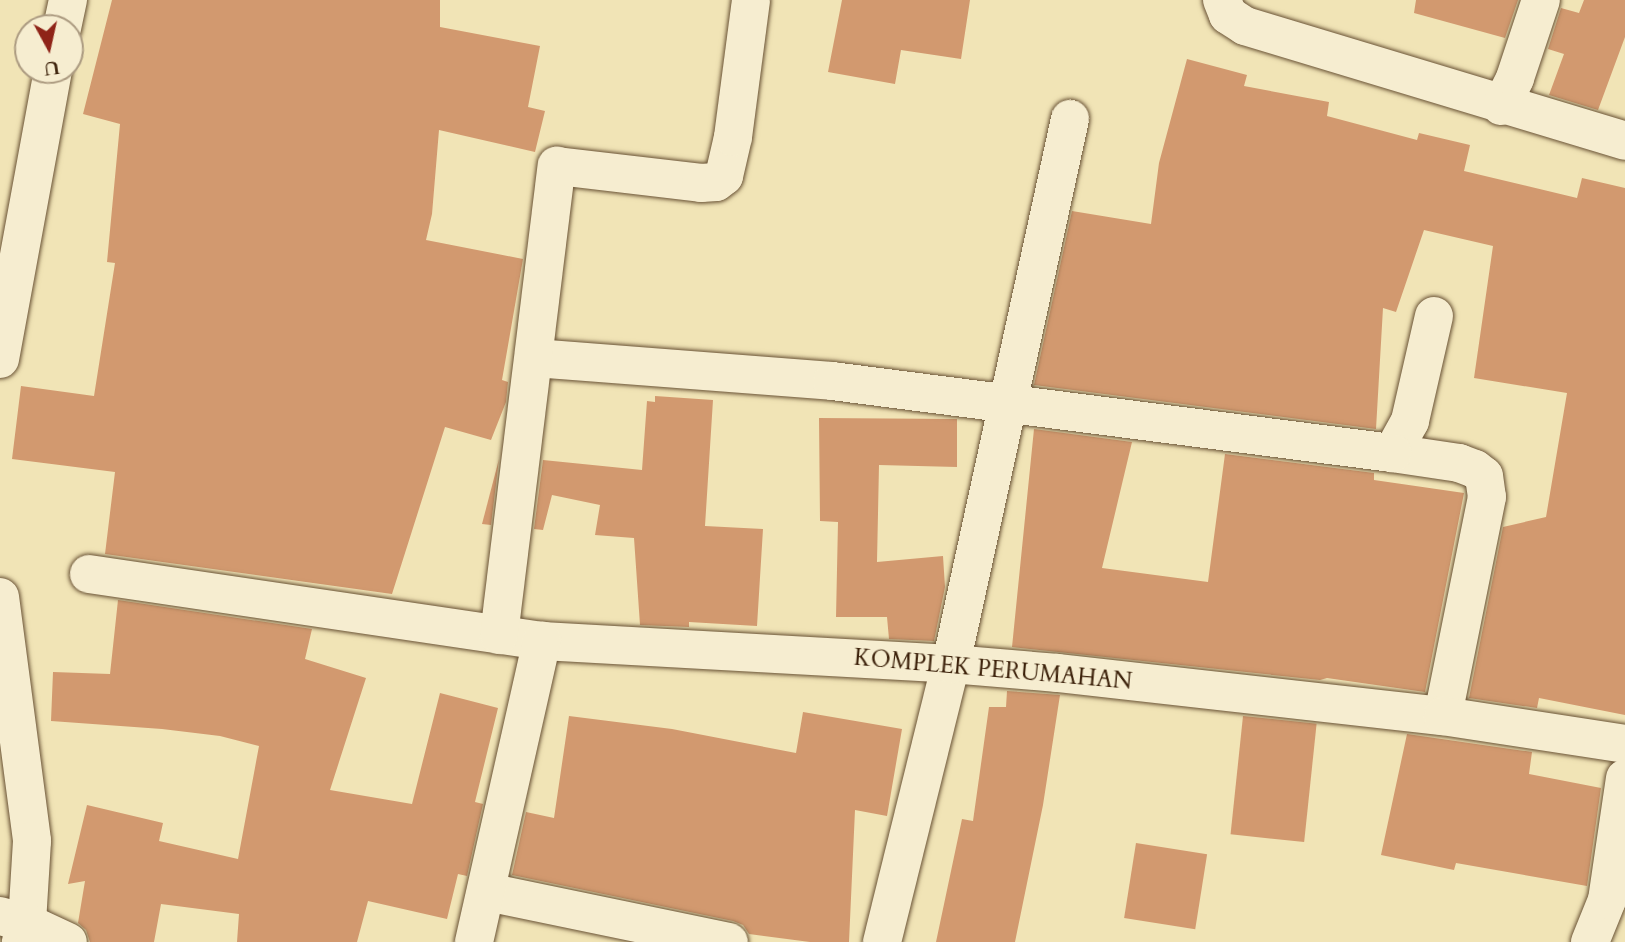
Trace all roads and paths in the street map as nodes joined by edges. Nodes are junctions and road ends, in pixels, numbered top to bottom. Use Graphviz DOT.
graph roads {
  1 [pos="751,0"];
  2 [pos="1222,0"];
  3 [pos="1541,0"];
  4 [pos="50,84"];
  5 [pos="1501,106"];
  6 [pos="1070,120"];
  7 [pos="1625,141"];
  8 [pos="1434,316"];
  9 [pos="534,358"];
  10 [pos="0,359"];
  11 [pos="1009,402"];
  12 [pos="1392,453"];
  13 [pos="89,573"];
  14 [pos="0,597"];
  15 [pos="499,635"];
  16 [pos="542,640"];
  17 [pos="951,664"];
  18 [pos="1443,716"];
  19 [pos="1625,744"];
  20 [pos="1625,778"];
  21 [pos="487,892"];
  22 [pos="16,927"];
  23 [pos="68,942"];
  24 [pos="474,942"];
  25 [pos="729,942"];
  26 [pos="883,942"];
  27 [pos="1590,942"];
  1 -- 9 [label="street"];
  2 -- 5 [label="street"];
  3 -- 5 [label="street"];
  4 -- 10 [label="street"];
  5 -- 7 [label="street"];
  6 -- 11 [label="street"];
  8 -- 12 [label="street"];
  9 -- 11 [label="street"];
  9 -- 15 [label="street"];
  11 -- 12 [label="street"];
  11 -- 17 [label="street"];
  12 -- 18 [label="street"];
  13 -- 15 [label="street, KOMPLEK PERUMAHAN"];
  14 -- 22 [label="street"];
  15 -- 16 [label="street, KOMPLEK PERUMAHAN"];
  16 -- 17 [label="street, KOMPLEK PERUMAHAN"];
  16 -- 21 [label="street"];
  17 -- 18 [label="street, KOMPLEK PERUMAHAN"];
  17 -- 26 [label="street"];
  18 -- 19 [label="street, KOMPLEK PERUMAHAN"];
  20 -- 27 [label="street"];
  21 -- 24 [label="street"];
  21 -- 25 [label="street"];
  22 -- 23 [label="street"];
}
